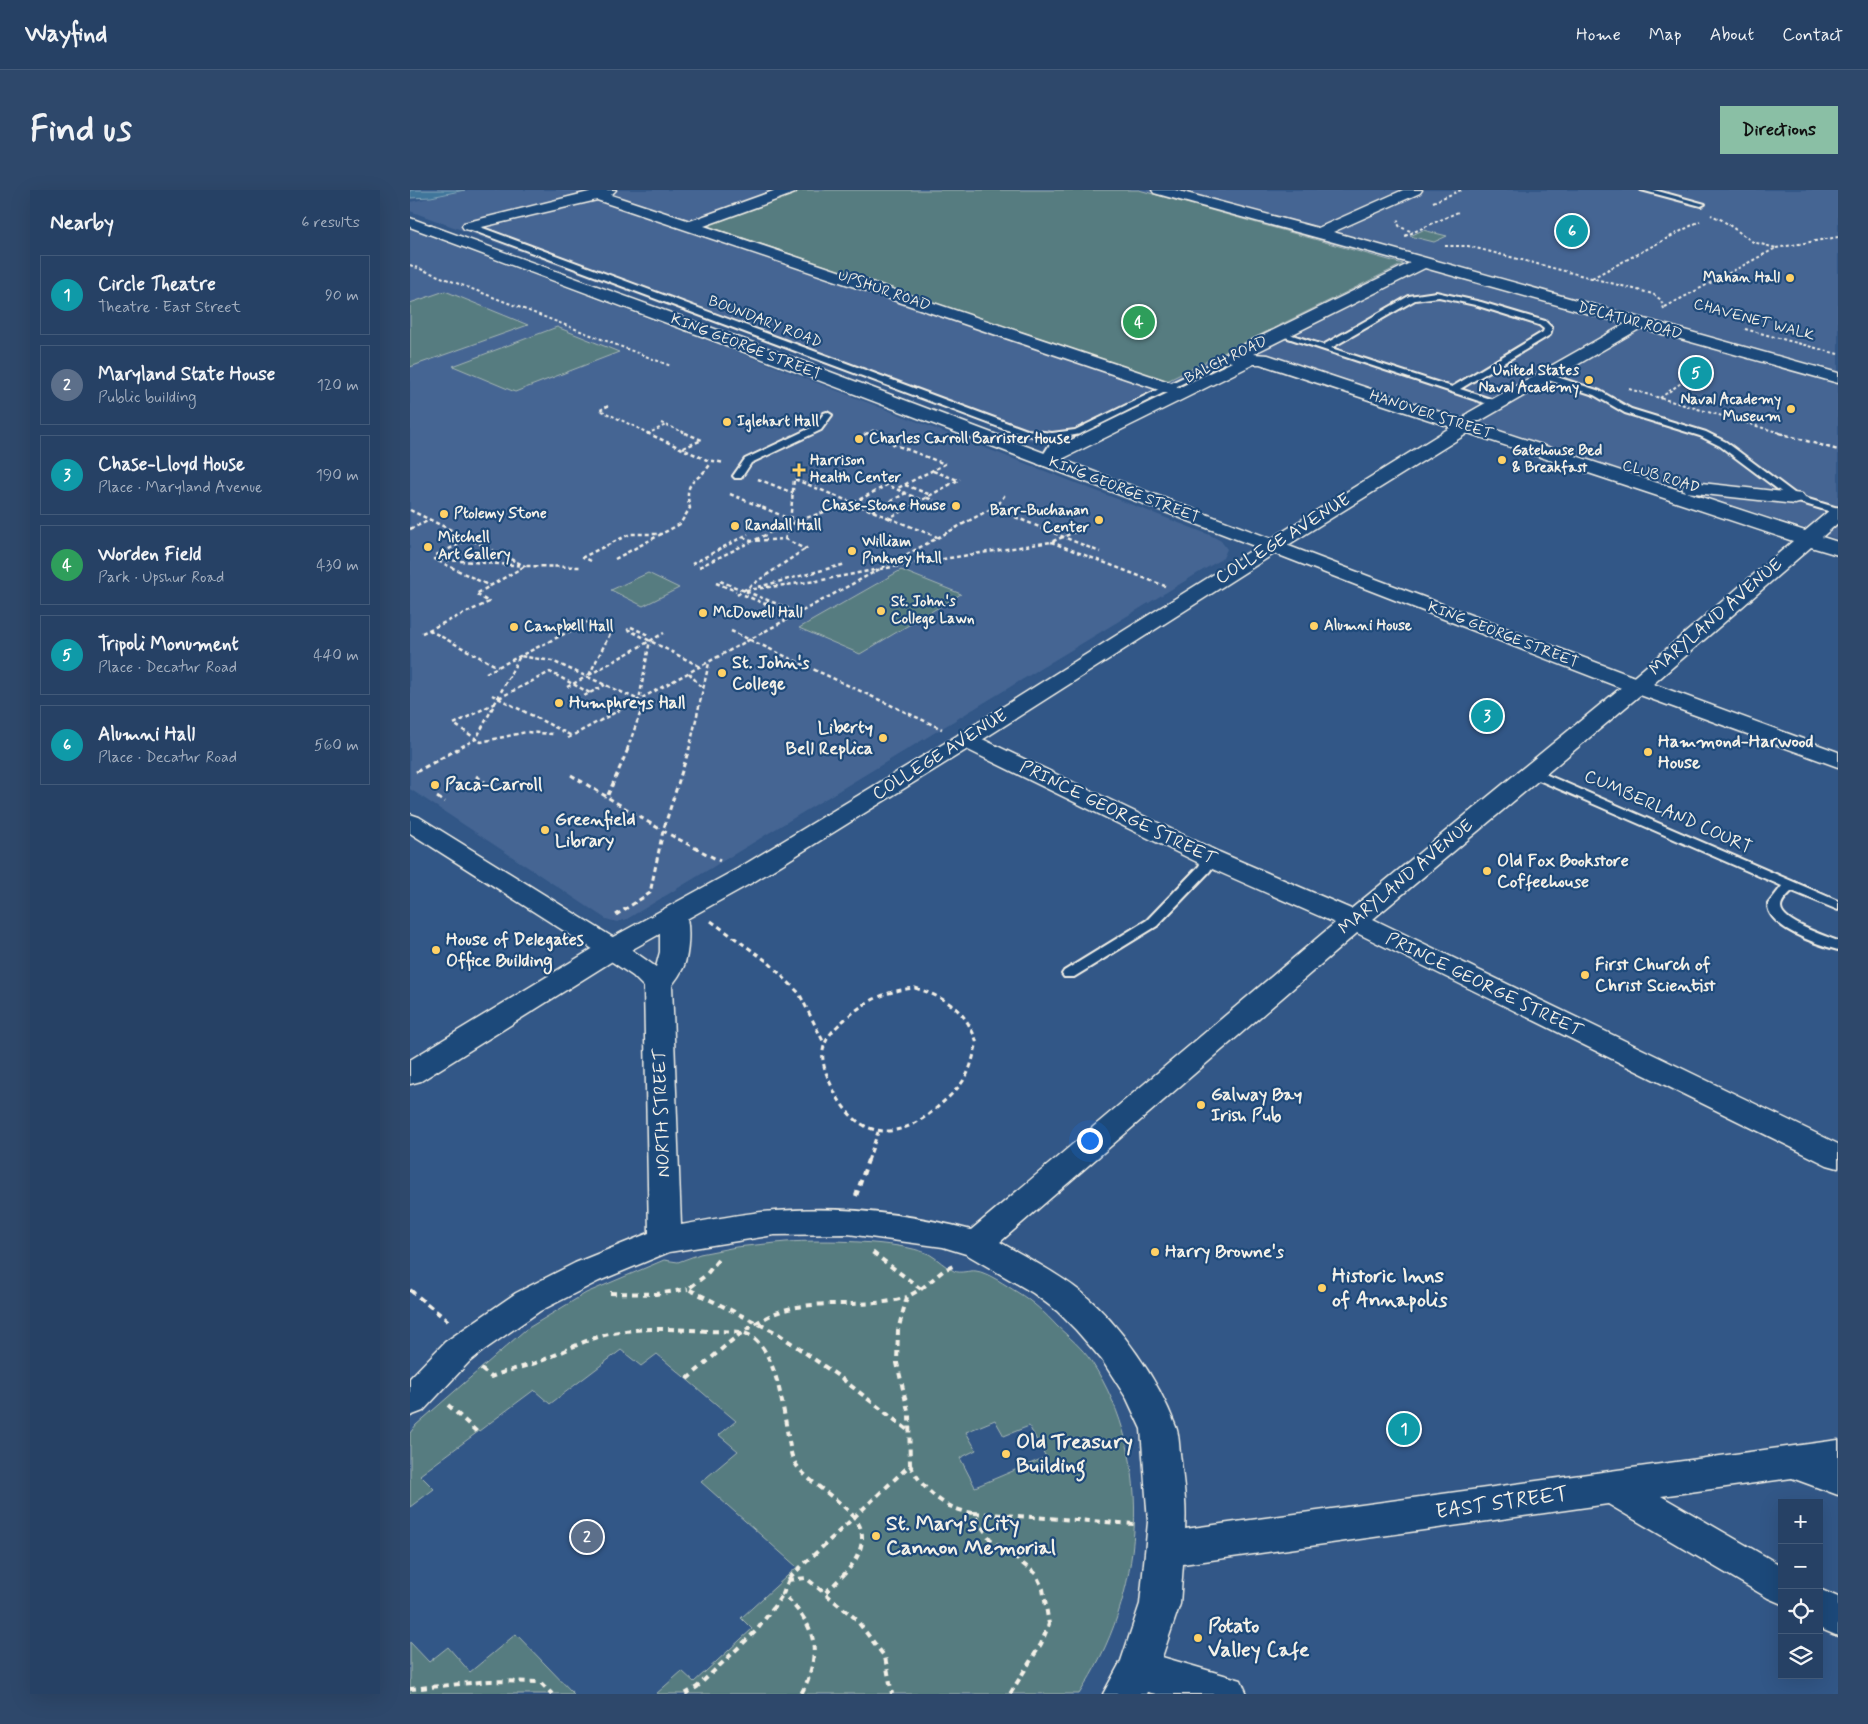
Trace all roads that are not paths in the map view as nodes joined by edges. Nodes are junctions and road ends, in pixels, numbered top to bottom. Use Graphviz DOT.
graph roads {
  1 [pos="790,190"];
  2 [pos="1159,190"];
  3 [pos="1416,190"];
  4 [pos="1645,190"];
  5 [pos="603,192"];
  6 [pos="1699,204"];
  7 [pos="410,222"];
  8 [pos="470,226"];
  9 [pos="690,226"];
  10 [pos="1319,233"];
  11 [pos="1422,263"];
  12 [pos="1638,323"];
  13 [pos="1280,334"];
  14 [pos="1324,348"];
  15 [pos="1252,353"];
  16 [pos="1232,357"];
  17 [pos="1545,376"];
  18 [pos="1838,378"];
  19 [pos="1169,388"];
  20 [pos="1453,390"];
  21 [pos="1497,404"];
  22 [pos="827,415"];
  23 [pos="1470,422"];
  24 [pos="1052,436"];
  25 [pos="1045,460"];
  26 [pos="738,476"];
  27 [pos="1795,498"];
  28 [pos="1838,512"];
  29 [pos="1807,539"];
  30 [pos="1273,546"];
  31 [pos="1838,549"];
  32 [pos="1637,686"];
  33 [pos="966,740"];
  34 [pos="1838,760"];
  35 [pos="1530,772"];
  36 [pos="410,822"];
  37 [pos="1210,858"];
  38 [pos="1790,886"];
  39 [pos="1838,906"];
  40 [pos="682,911"];
  41 [pos="1354,921"];
  42 [pos="1838,946"];
  43 [pos="612,949"];
  44 [pos="1069,974"];
  45 [pos="658,985"];
  46 [pos="410,1074"];
  47 [pos="1838,1158"];
  48 [pos="665,1240"];
  49 [pos="963,1255"];
  50 [pos="410,1400"];
  51 [pos="1838,1456"];
  52 [pos="1793,1462"];
  53 [pos="1838,1479"];
  54 [pos="1614,1488"];
  55 [pos="1166,1549"];
  56 [pos="1778,1584"];
  57 [pos="1823,1610"];
  58 [pos="1838,1618"];
  59 [pos="1131,1682"];
  60 [pos="1227,1694"];
  1 -- 9 [label="street"];
  2 -- 10 [label="street, DECATUR ROAD"];
  3 -- 10 [label="street"];
  4 -- 6 [label="lane"];
  5 -- 8 [label="street"];
  5 -- 9 [label="street, UPSHUR ROAD"];
  7 -- 25 [label="street, KING GEORGE STREET"];
  8 -- 24 [label="lane, BOUNDARY ROAD"];
  9 -- 19 [label="street, UPSHUR ROAD"];
  10 -- 11 [label="street, DECATUR ROAD"];
  11 -- 12 [label="street, DECATUR ROAD"];
  11 -- 13 [label="street, BALCH ROAD"];
  12 -- 17 [label="street, COLLEGE AVENUE"];
  12 -- 18 [label="street, DECATUR ROAD"];
  13 -- 14 [label="lane"];
  13 -- 15 [label="street, BALCH ROAD"];
  14 -- 20 [label="lane"];
  14 -- 20 [label="lane"];
  15 -- 16 [label="street, BALCH ROAD"];
  15 -- 23 [label="street, HANOVER STREET"];
  15 -- 25 [label="street"];
  16 -- 19 [label="lane, BALCH ROAD"];
  17 -- 21 [label="street, COLLEGE AVENUE"];
  17 -- 27 [label="lane"];
  19 -- 24 [label="lane, BALCH ROAD"];
  20 -- 21 [label="lane"];
  21 -- 23 [label="street, COLLEGE AVENUE"];
  22 -- 26 [label="lane"];
  23 -- 27 [label="street, CLUB ROAD"];
  23 -- 29 [label="street, HANOVER STREET"];
  23 -- 30 [label="street, COLLEGE AVENUE"];
  24 -- 25 [label="lane"];
  25 -- 30 [label="street, KING GEORGE STREET"];
  27 -- 28 [label="lane"];
  28 -- 29 [label="street, MARYLAND AVENUE"];
  29 -- 31 [label="street, HANOVER STREET"];
  29 -- 32 [label="street, MARYLAND AVENUE"];
  30 -- 32 [label="street, KING GEORGE STREET"];
  30 -- 33 [label="street, COLLEGE AVENUE"];
  32 -- 34 [label="street, KING GEORGE STREET"];
  32 -- 35 [label="street, MARYLAND AVENUE"];
  33 -- 37 [label="street, PRINCE GEORGE STREET"];
  33 -- 40 [label="street, COLLEGE AVENUE"];
  35 -- 38 [label="lane, CUMBERLAND COURT"];
  35 -- 41 [label="street, MARYLAND AVENUE"];
  36 -- 43 [label="street"];
  37 -- 41 [label="street, PRINCE GEORGE STREET"];
  37 -- 44 [label="lane"];
  38 -- 39 [label="lane, CUMBERLAND COURT"];
  38 -- 42 [label="lane"];
  40 -- 43 [label="street, COLLEGE AVENUE"];
  40 -- 45 [label="street"];
  41 -- 47 [label="street, PRINCE GEORGE STREET"];
  41 -- 49 [label="street, MARYLAND AVENUE"];
  43 -- 45 [label="street"];
  43 -- 46 [label="street, COLLEGE AVENUE"];
  45 -- 48 [label="street, NORTH STREET"];
  48 -- 49 [label="street"];
  48 -- 50 [label="street"];
  49 -- 55 [label="street"];
  51 -- 52 [label="street, EAST STREET"];
  52 -- 53 [label="street"];
  52 -- 54 [label="street, EAST STREET"];
  54 -- 55 [label="street, EAST STREET"];
  54 -- 56 [label="street"];
  55 -- 59 [label="street"];
  57 -- 58 [label="street"];
  59 -- 60 [label="street"];
}
